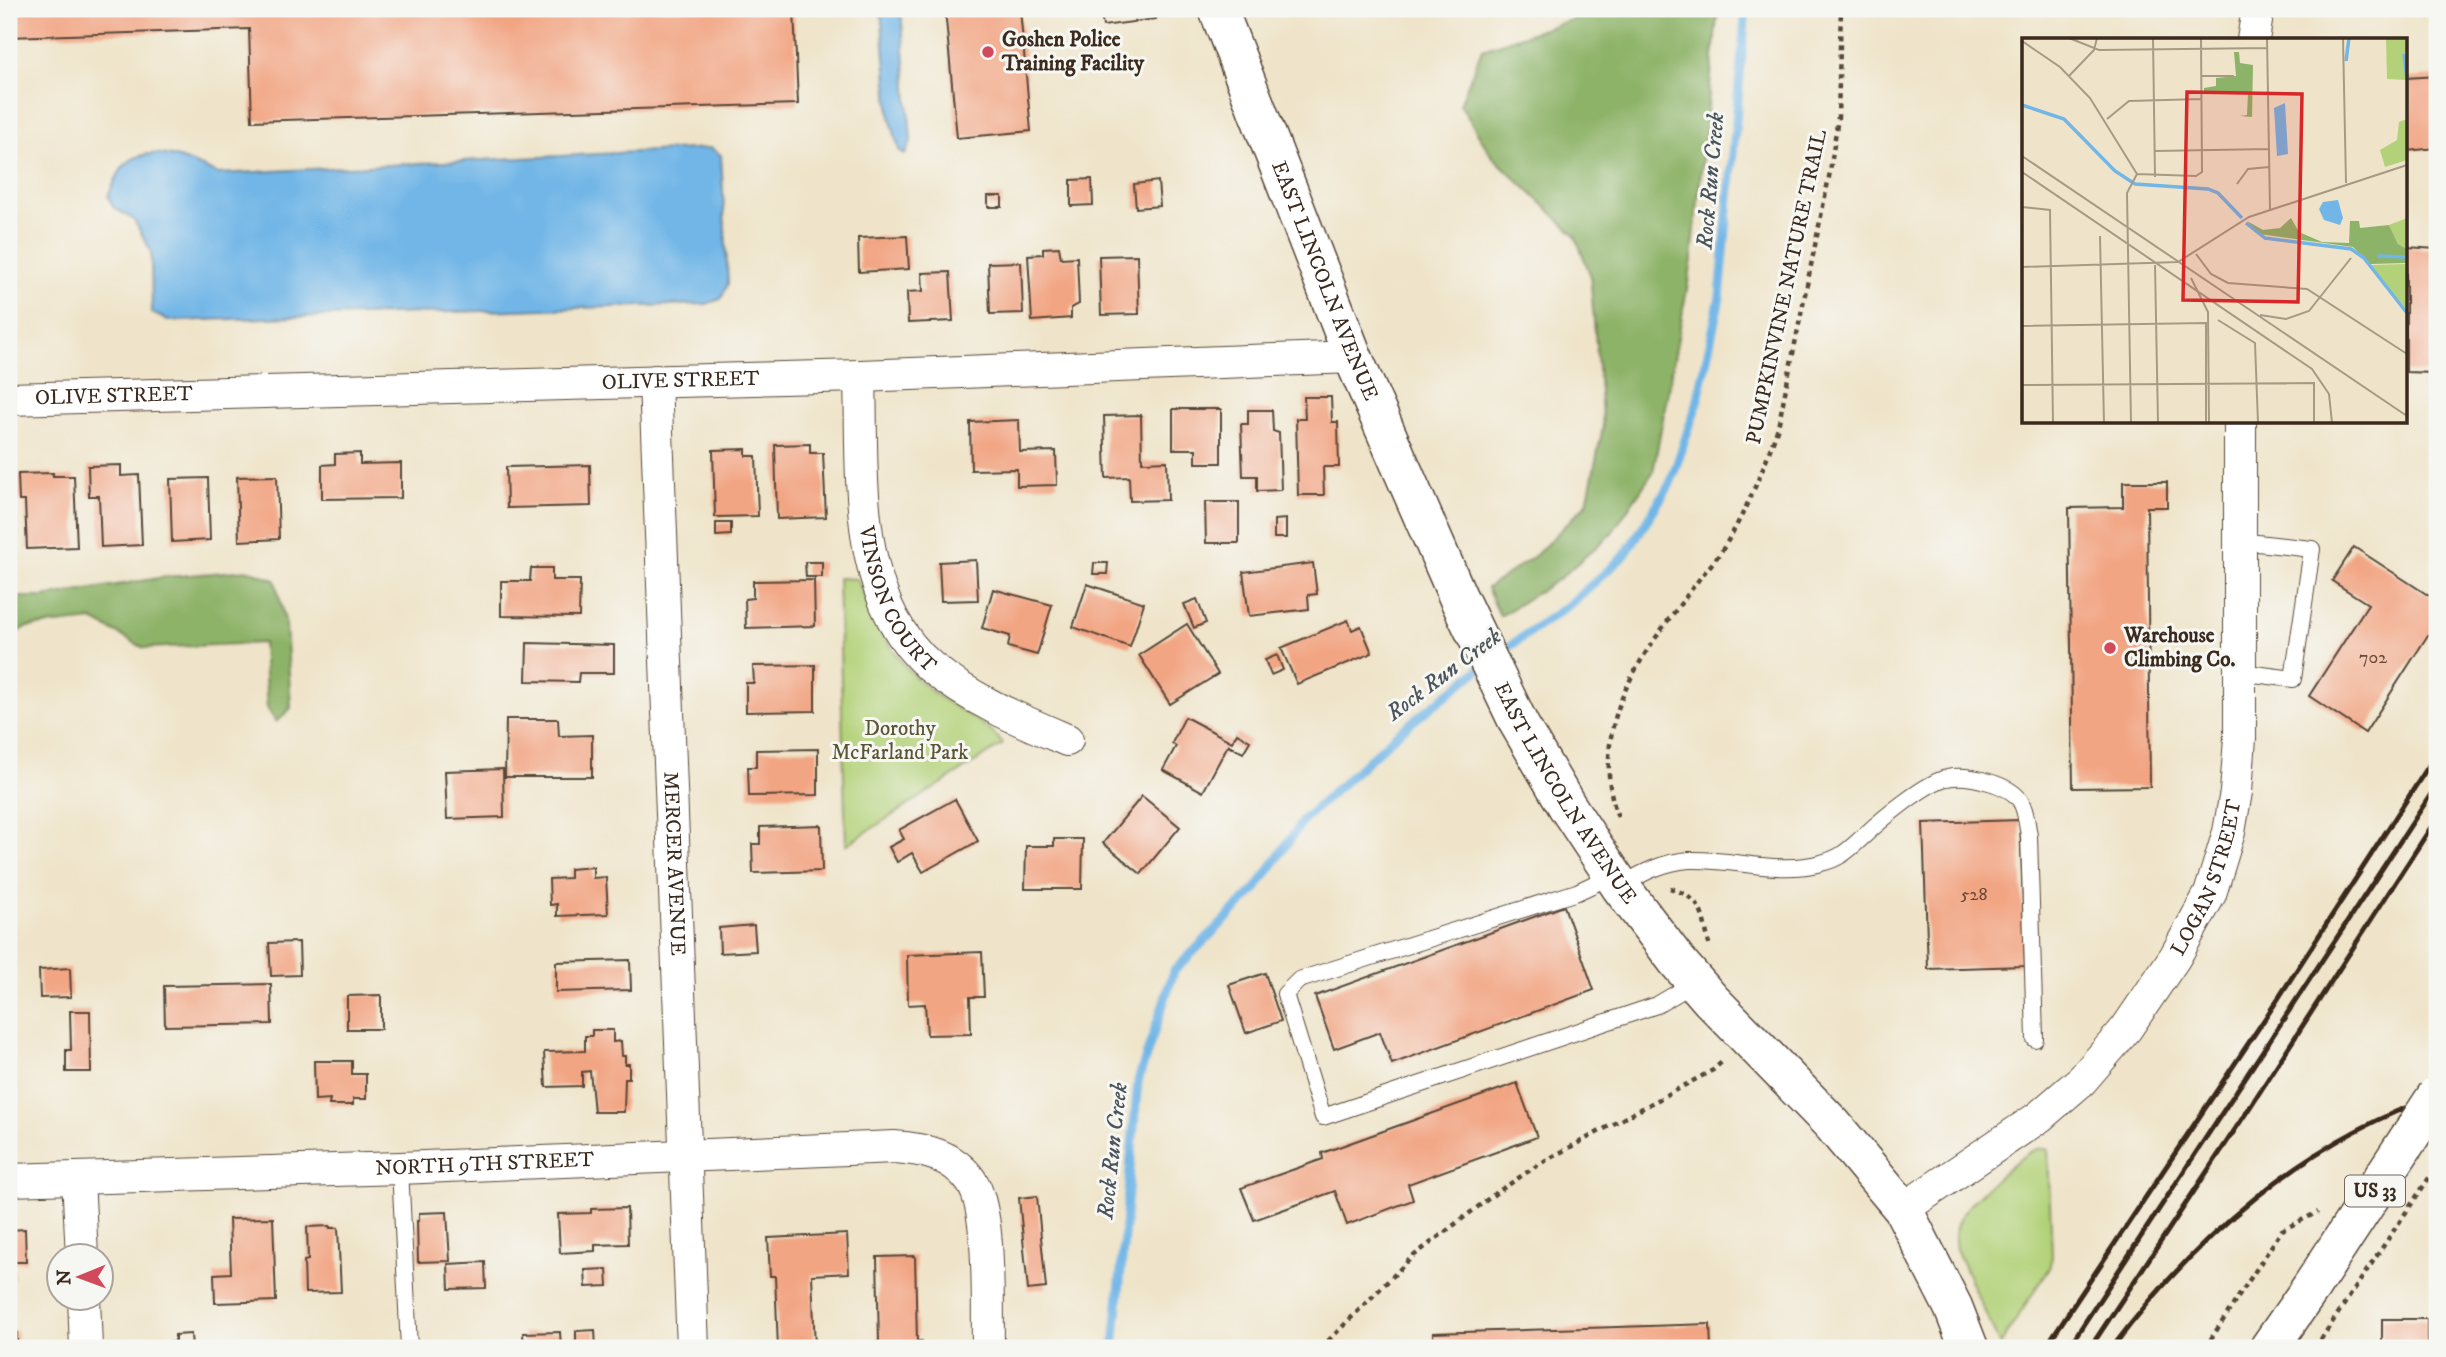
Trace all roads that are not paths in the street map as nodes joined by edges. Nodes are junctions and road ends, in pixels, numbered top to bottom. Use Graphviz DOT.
graph roads {
  1 [pos="1218,9"];
  2 [pos="2258,9"];
  3 [pos="2253,38"];
  4 [pos="1353,357"];
  5 [pos="860,376"];
  6 [pos="655,381"];
  7 [pos="9,399"];
  8 [pos="2240,424"];
  9 [pos="2239,541"];
  10 [pos="2239,672"];
  11 [pos="1066,740"];
  12 [pos="1616,880"];
  13 [pos="1696,982"];
  14 [pos="2035,1039"];
  15 [pos="2437,1096"];
  16 [pos="685,1154"];
  17 [pos="400,1168"];
  18 [pos="78,1178"];
  19 [pos="9,1180"];
  20 [pos="1903,1209"];
  21 [pos="81,1242"];
  22 [pos="85,1312"];
  23 [pos="86,1348"];
  24 [pos="409,1348"];
  25 [pos="693,1348"];
  26 [pos="988,1348"];
  27 [pos="1969,1348"];
  28 [pos="2269,1348"];
  1 -- 4 [label="main road, EAST LINCOLN AVENUE"];
  2 -- 3 [label="street"];
  4 -- 5 [label="street, OLIVE STREET"];
  4 -- 12 [label="main road, EAST LINCOLN AVENUE"];
  5 -- 6 [label="street, OLIVE STREET"];
  5 -- 11 [label="street, VINSON COURT"];
  6 -- 7 [label="street, OLIVE STREET"];
  6 -- 16 [label="street, MERCER AVENUE"];
  8 -- 9 [label="street, LOGAN STREET"];
  9 -- 10 [label="street, LOGAN STREET"];
  9 -- 10 [label="lane"];
  10 -- 20 [label="street, LOGAN STREET"];
  12 -- 13 [label="main road, EAST LINCOLN AVENUE"];
  12 -- 13 [label="lane"];
  12 -- 14 [label="lane"];
  13 -- 20 [label="main road, EAST LINCOLN AVENUE"];
  15 -- 28 [label="main road, US 33, bridge"];
  16 -- 17 [label="street, NORTH 9TH STREET"];
  16 -- 25 [label="street, MERCER AVENUE"];
  16 -- 26 [label="street, NORTH 9TH STREET"];
  17 -- 18 [label="street, NORTH 9TH STREET"];
  17 -- 24 [label="lane"];
  18 -- 19 [label="street, NORTH 9TH STREET"];
  18 -- 21 [label="street"];
  20 -- 27 [label="main road, EAST LINCOLN AVENUE"];
  22 -- 23 [label="street"];
}
